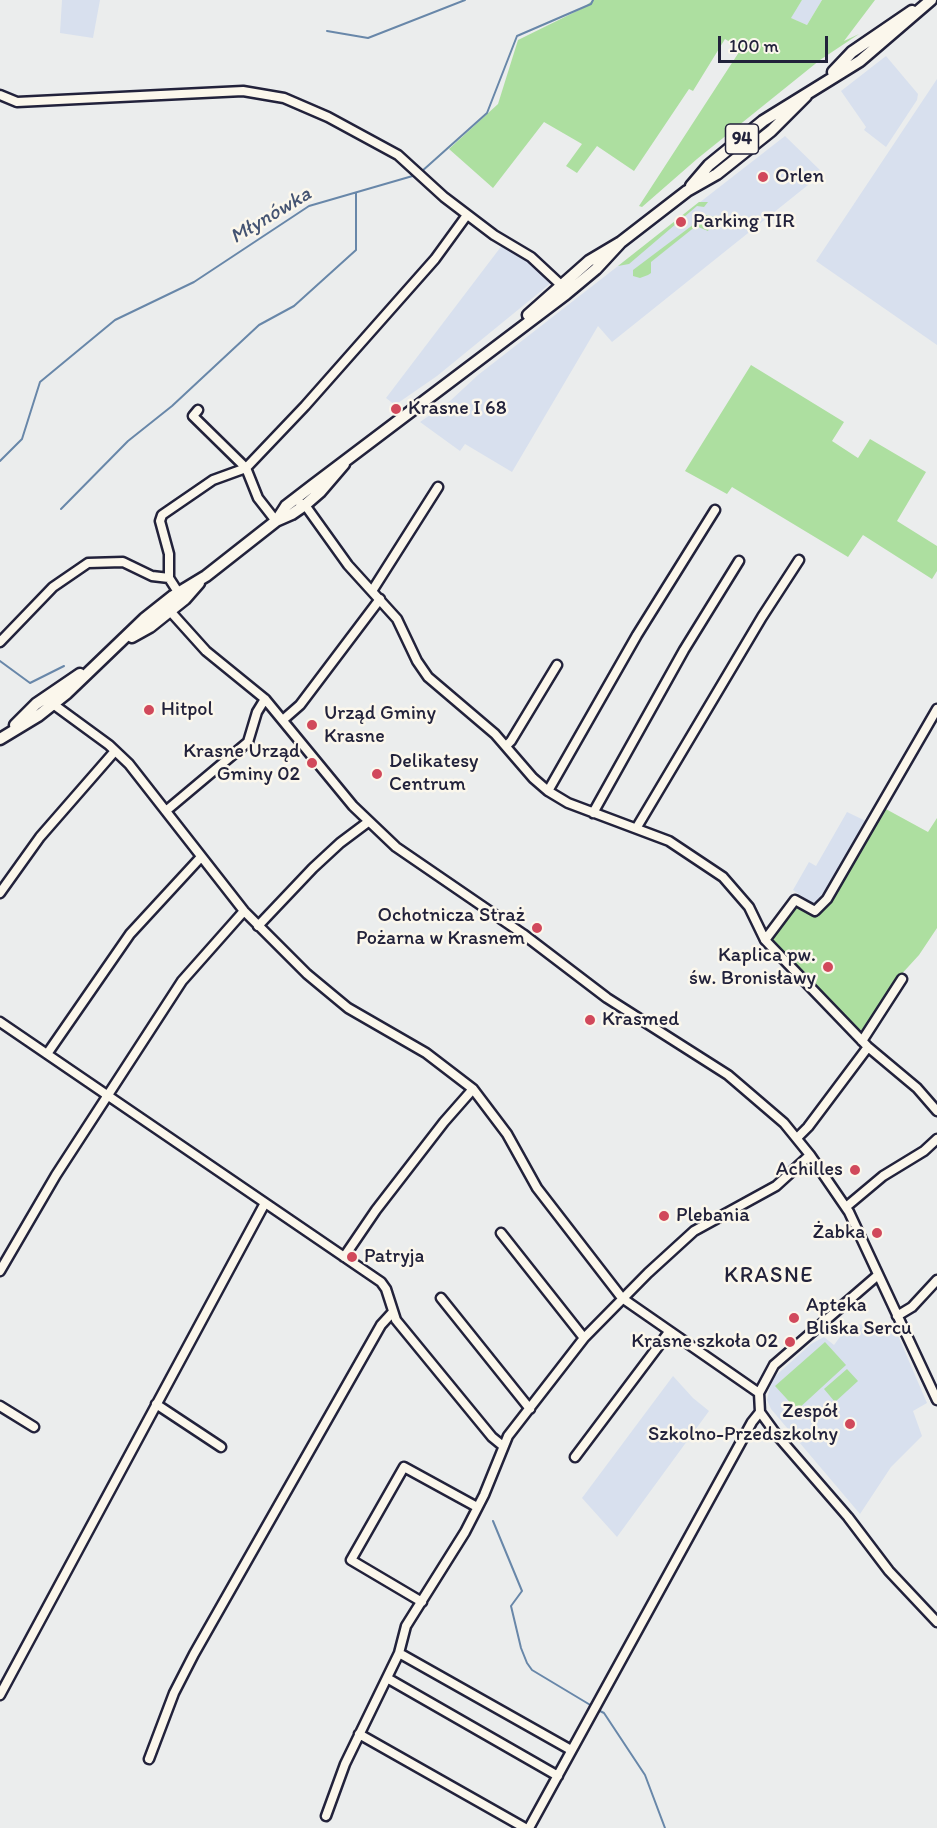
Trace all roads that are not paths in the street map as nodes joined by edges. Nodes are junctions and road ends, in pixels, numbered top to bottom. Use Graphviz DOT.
graph roads {
  1 [pos="931,0"];
  2 [pos="0,95"];
  3 [pos="467,215"];
  4 [pos="621,242"];
  5 [pos="561,285"];
  6 [pos="505,338"];
  7 [pos="198,410"];
  8 [pos="344,464"];
  9 [pos="246,468"];
  10 [pos="312,486"];
  11 [pos="438,487"];
  12 [pos="290,503"];
  13 [pos="305,505"];
  14 [pos="715,510"];
  15 [pos="277,521"];
  16 [pos="799,560"];
  17 [pos="739,561"];
  18 [pos="206,576"];
  19 [pos="169,578"];
  20 [pos="372,591"];
  21 [pos="176,594"];
  22 [pos="380,599"];
  23 [pos="153,611"];
  24 [pos="170,611"];
  25 [pos="0,642"];
  26 [pos="122,643"];
  27 [pos="557,665"];
  28 [pos="91,668"];
  29 [pos="61,685"];
  30 [pos="266,699"];
  31 [pos="36,704"];
  32 [pos="53,704"];
  33 [pos="937,709"];
  34 [pos="284,719"];
  35 [pos="3,737"];
  36 [pos="506,746"];
  37 [pos="115,751"];
  38 [pos="548,791"];
  39 [pos="167,810"];
  40 [pos="592,813"];
  41 [pos="368,822"];
  42 [pos="637,827"];
  43 [pos="201,857"];
  44 [pos="0,893"];
  45 [pos="244,910"];
  46 [pos="258,926"];
  47 [pos="765,940"];
  48 [pos="902,979"];
  49 [pos="0,1022"];
  50 [pos="865,1044"];
  51 [pos="47,1054"];
  52 [pos="473,1089"];
  53 [pos="107,1095"];
  54 [pos="937,1111"];
  55 [pos="797,1138"];
  56 [pos="937,1139"];
  57 [pos="810,1155"];
  58 [pos="265,1203"];
  59 [pos="846,1207"];
  60 [pos="501,1233"];
  61 [pos="344,1257"];
  62 [pos="0,1271"];
  63 [pos="878,1275"];
  64 [pos="937,1280"];
  65 [pos="441,1298"];
  66 [pos="622,1298"];
  67 [pos="392,1313"];
  68 [pos="897,1316"];
  69 [pos="669,1332"];
  70 [pos="584,1338"];
  71 [pos="759,1393"];
  72 [pos="937,1400"];
  73 [pos="156,1404"];
  74 [pos="0,1406"];
  75 [pos="530,1408"];
  76 [pos="760,1413"];
  77 [pos="34,1427"];
  78 [pos="503,1446"];
  79 [pos="221,1447"];
  80 [pos="575,1457"];
  81 [pos="477,1507"];
  82 [pos="422,1602"];
  83 [pos="937,1622"];
  84 [pos="399,1653"];
  85 [pos="387,1678"];
  86 [pos="0,1695"];
  87 [pos="359,1734"];
  88 [pos="572,1750"];
  89 [pos="149,1759"];
  90 [pos="558,1776"];
  91 [pos="326,1816"];
  92 [pos="527,1828"];
  1 -- 4 [label="main road, 94"];
  2 -- 3 [label="street"];
  3 -- 5 [label="street"];
  3 -- 9 [label="street"];
  4 -- 5 [label="main road, 94"];
  4 -- 6 [label="main road, 94"];
  5 -- 6 [label="main road, 94"];
  6 -- 8 [label="main road, 94"];
  7 -- 9 [label="street"];
  8 -- 10 [label="main road, 94"];
  8 -- 13 [label="main road, 94"];
  9 -- 15 [label="street"];
  9 -- 19 [label="street"];
  10 -- 12 [label="main road, 94"];
  10 -- 13 [label="street"];
  11 -- 20 [label="street"];
  12 -- 13 [label="street"];
  12 -- 15 [label="main road, 94"];
  13 -- 15 [label="main road, 94"];
  13 -- 20 [label="street"];
  14 -- 38 [label="street"];
  15 -- 18 [label="main road, 94"];
  16 -- 42 [label="street"];
  17 -- 40 [label="street"];
  18 -- 21 [label="main road, 94"];
  18 -- 24 [label="main road, 94"];
  19 -- 21 [label="street"];
  19 -- 25 [label="street"];
  20 -- 22 [label="street"];
  21 -- 23 [label="main road, 94"];
  21 -- 24 [label="street"];
  22 -- 34 [label="street"];
  22 -- 36 [label="street"];
  23 -- 24 [label="street"];
  23 -- 26 [label="main road, 94"];
  24 -- 26 [label="main road, 94"];
  24 -- 30 [label="street"];
  26 -- 28 [label="main road, 94"];
  27 -- 36 [label="street"];
  28 -- 29 [label="main road, 94"];
  28 -- 32 [label="main road, 94"];
  29 -- 31 [label="main road, 94"];
  29 -- 32 [label="street"];
  30 -- 34 [label="street"];
  30 -- 39 [label="street"];
  31 -- 32 [label="street"];
  31 -- 35 [label="main road, 94"];
  32 -- 35 [label="main road, 94"];
  32 -- 37 [label="street"];
  33 -- 47 [label="street"];
  34 -- 41 [label="street"];
  36 -- 38 [label="street"];
  37 -- 39 [label="street"];
  37 -- 44 [label="street"];
  38 -- 40 [label="street"];
  39 -- 43 [label="street"];
  40 -- 42 [label="street"];
  41 -- 46 [label="street"];
  41 -- 55 [label="street"];
  42 -- 47 [label="street"];
  43 -- 45 [label="street"];
  43 -- 51 [label="street"];
  45 -- 46 [label="street"];
  45 -- 53 [label="street"];
  46 -- 52 [label="street"];
  47 -- 50 [label="street"];
  48 -- 50 [label="street"];
  49 -- 51 [label="street"];
  50 -- 54 [label="street"];
  50 -- 55 [label="street"];
  51 -- 53 [label="street"];
  52 -- 61 [label="street"];
  52 -- 66 [label="street"];
  53 -- 58 [label="street"];
  53 -- 62 [label="street"];
  55 -- 57 [label="street"];
  56 -- 59 [label="street"];
  57 -- 59 [label="street"];
  57 -- 66 [label="street"];
  58 -- 61 [label="street"];
  58 -- 73 [label="street"];
  59 -- 63 [label="street"];
  60 -- 70 [label="street"];
  61 -- 67 [label="street"];
  63 -- 68 [label="street"];
  63 -- 71 [label="street"];
  64 -- 68 [label="street"];
  65 -- 75 [label="street"];
  66 -- 69 [label="street"];
  66 -- 70 [label="street"];
  67 -- 78 [label="street"];
  67 -- 89 [label="street"];
  68 -- 72 [label="street"];
  69 -- 71 [label="street"];
  69 -- 80 [label="street"];
  70 -- 75 [label="street"];
  71 -- 76 [label="street"];
  73 -- 79 [label="street"];
  73 -- 86 [label="street"];
  74 -- 77 [label="street"];
  75 -- 78 [label="street"];
  76 -- 83 [label="street"];
  76 -- 88 [label="street"];
  78 -- 81 [label="street"];
  81 -- 82 [label="street"];
  81 -- 82 [label="street"];
  82 -- 84 [label="street"];
  84 -- 85 [label="street"];
  84 -- 88 [label="street"];
  85 -- 87 [label="street"];
  85 -- 90 [label="street"];
  87 -- 91 [label="street"];
  87 -- 92 [label="street"];
  88 -- 90 [label="street"];
  90 -- 92 [label="street"];
}
